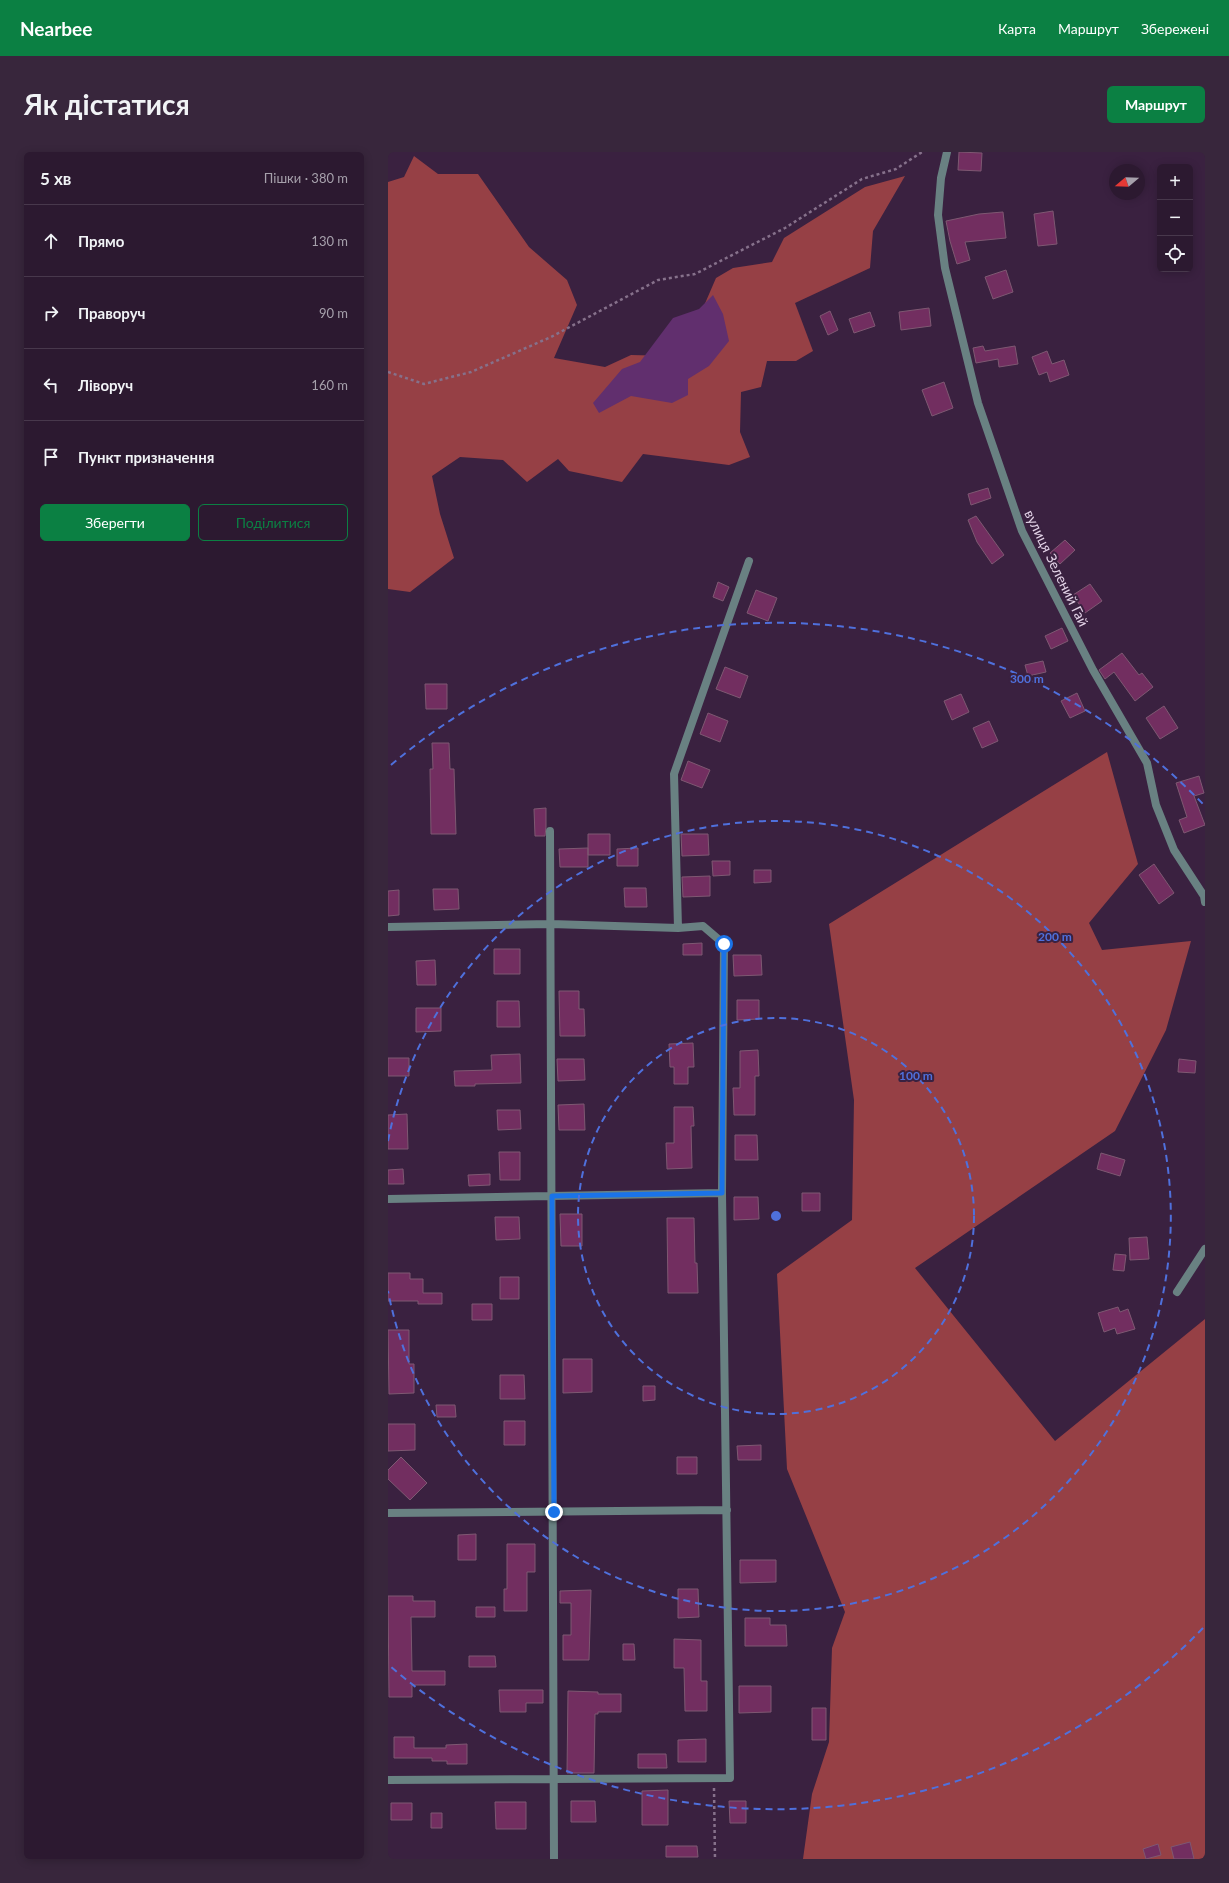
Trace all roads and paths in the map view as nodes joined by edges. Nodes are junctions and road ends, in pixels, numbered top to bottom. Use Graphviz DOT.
graph roads {
  1 [pos="922,152"];
  2 [pos="947,152"];
  3 [pos="388,372"];
  4 [pos="749,561"];
  5 [pos="550,831"];
  6 [pos="1205,902"];
  7 [pos="551,924"];
  8 [pos="388,927"];
  9 [pos="678,928"];
  10 [pos="722,1193"];
  11 [pos="552,1196"];
  12 [pos="388,1199"];
  13 [pos="1205,1249"];
  14 [pos="1177,1292"];
  15 [pos="727,1510"];
  16 [pos="554,1512"];
  17 [pos="388,1513"];
  18 [pos="714,1778"];
  19 [pos="555,1779"];
  20 [pos="388,1780"];
  21 [pos="554,1859"];
  22 [pos="715,1859"];
  1 -- 3 [label="path"];
  2 -- 6 [label="street, вулиця Зелений Гай"];
  4 -- 9 [label="street"];
  5 -- 7 [label="street"];
  7 -- 8 [label="street"];
  7 -- 9 [label="street"];
  7 -- 11 [label="street"];
  9 -- 10 [label="street"];
  10 -- 11 [label="street"];
  10 -- 15 [label="street"];
  11 -- 12 [label="street"];
  11 -- 16 [label="street"];
  13 -- 14 [label="street"];
  15 -- 16 [label="street"];
  15 -- 18 [label="street"];
  16 -- 17 [label="street"];
  16 -- 19 [label="street"];
  18 -- 19 [label="street"];
  18 -- 22 [label="path"];
  19 -- 20 [label="street"];
  19 -- 21 [label="street"];
}
